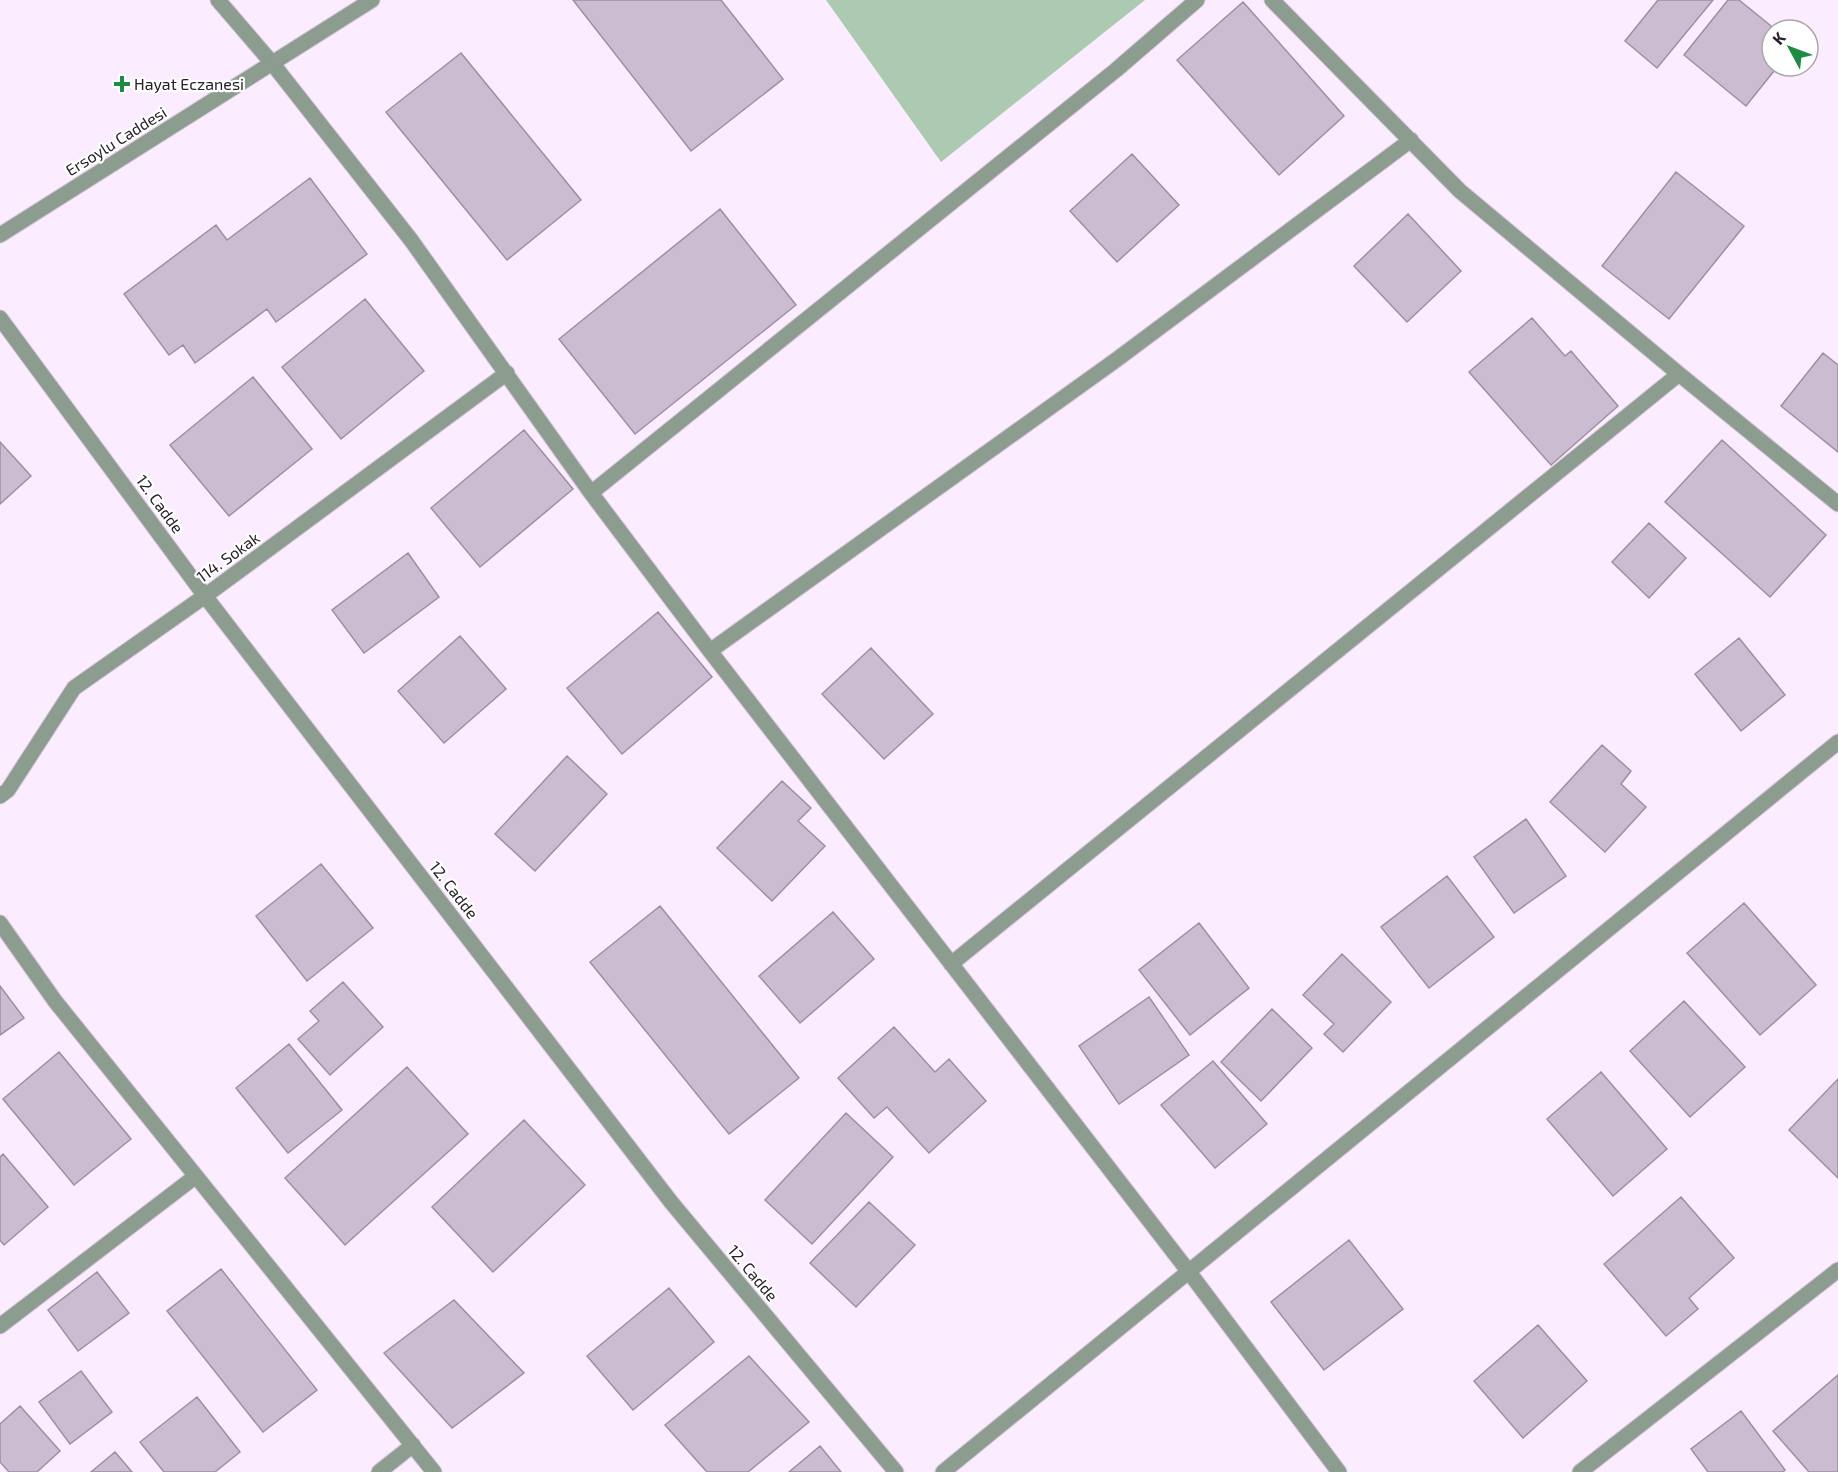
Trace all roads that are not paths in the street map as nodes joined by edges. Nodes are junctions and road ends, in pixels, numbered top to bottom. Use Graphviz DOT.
graph roads {
  1 [pos="219,0"];
  2 [pos="372,0"];
  3 [pos="1197,0"];
  4 [pos="1272,0"];
  5 [pos="272,63"];
  6 [pos="1411,140"];
  7 [pos="0,235"];
  8 [pos="0,318"];
  9 [pos="507,373"];
  10 [pos="1679,374"];
  11 [pos="591,493"];
  12 [pos="1838,504"];
  13 [pos="205,596"];
  14 [pos="710,651"];
  15 [pos="1838,742"];
  16 [pos="0,796"];
  17 [pos="0,923"];
  18 [pos="951,964"];
  19 [pos="196,1176"];
  20 [pos="1838,1270"];
  21 [pos="1189,1272"];
  22 [pos="0,1326"];
  23 [pos="413,1445"];
  24 [pos="380,1472"];
  25 [pos="434,1472"];
  26 [pos="896,1472"];
  27 [pos="943,1472"];
  28 [pos="1340,1472"];
  29 [pos="1580,1472"];
  1 -- 5 [label="street"];
  2 -- 5 [label="street, Ersoylu Caddesi"];
  3 -- 11 [label="street"];
  4 -- 6 [label="street"];
  5 -- 7 [label="street, Ersoylu Caddesi"];
  5 -- 9 [label="street"];
  6 -- 10 [label="street"];
  6 -- 14 [label="street"];
  8 -- 13 [label="street, 12. Cadde"];
  9 -- 11 [label="street"];
  9 -- 13 [label="street, 114. Sokak"];
  10 -- 12 [label="street"];
  10 -- 18 [label="street"];
  11 -- 14 [label="street"];
  13 -- 16 [label="street, 114. Sokak"];
  13 -- 26 [label="street, 12. Cadde"];
  14 -- 18 [label="street"];
  15 -- 21 [label="street"];
  17 -- 19 [label="street"];
  18 -- 21 [label="street"];
  19 -- 22 [label="street"];
  19 -- 23 [label="street"];
  20 -- 29 [label="street"];
  21 -- 27 [label="street"];
  21 -- 28 [label="street"];
  23 -- 24 [label="street"];
  23 -- 25 [label="street"];
}
